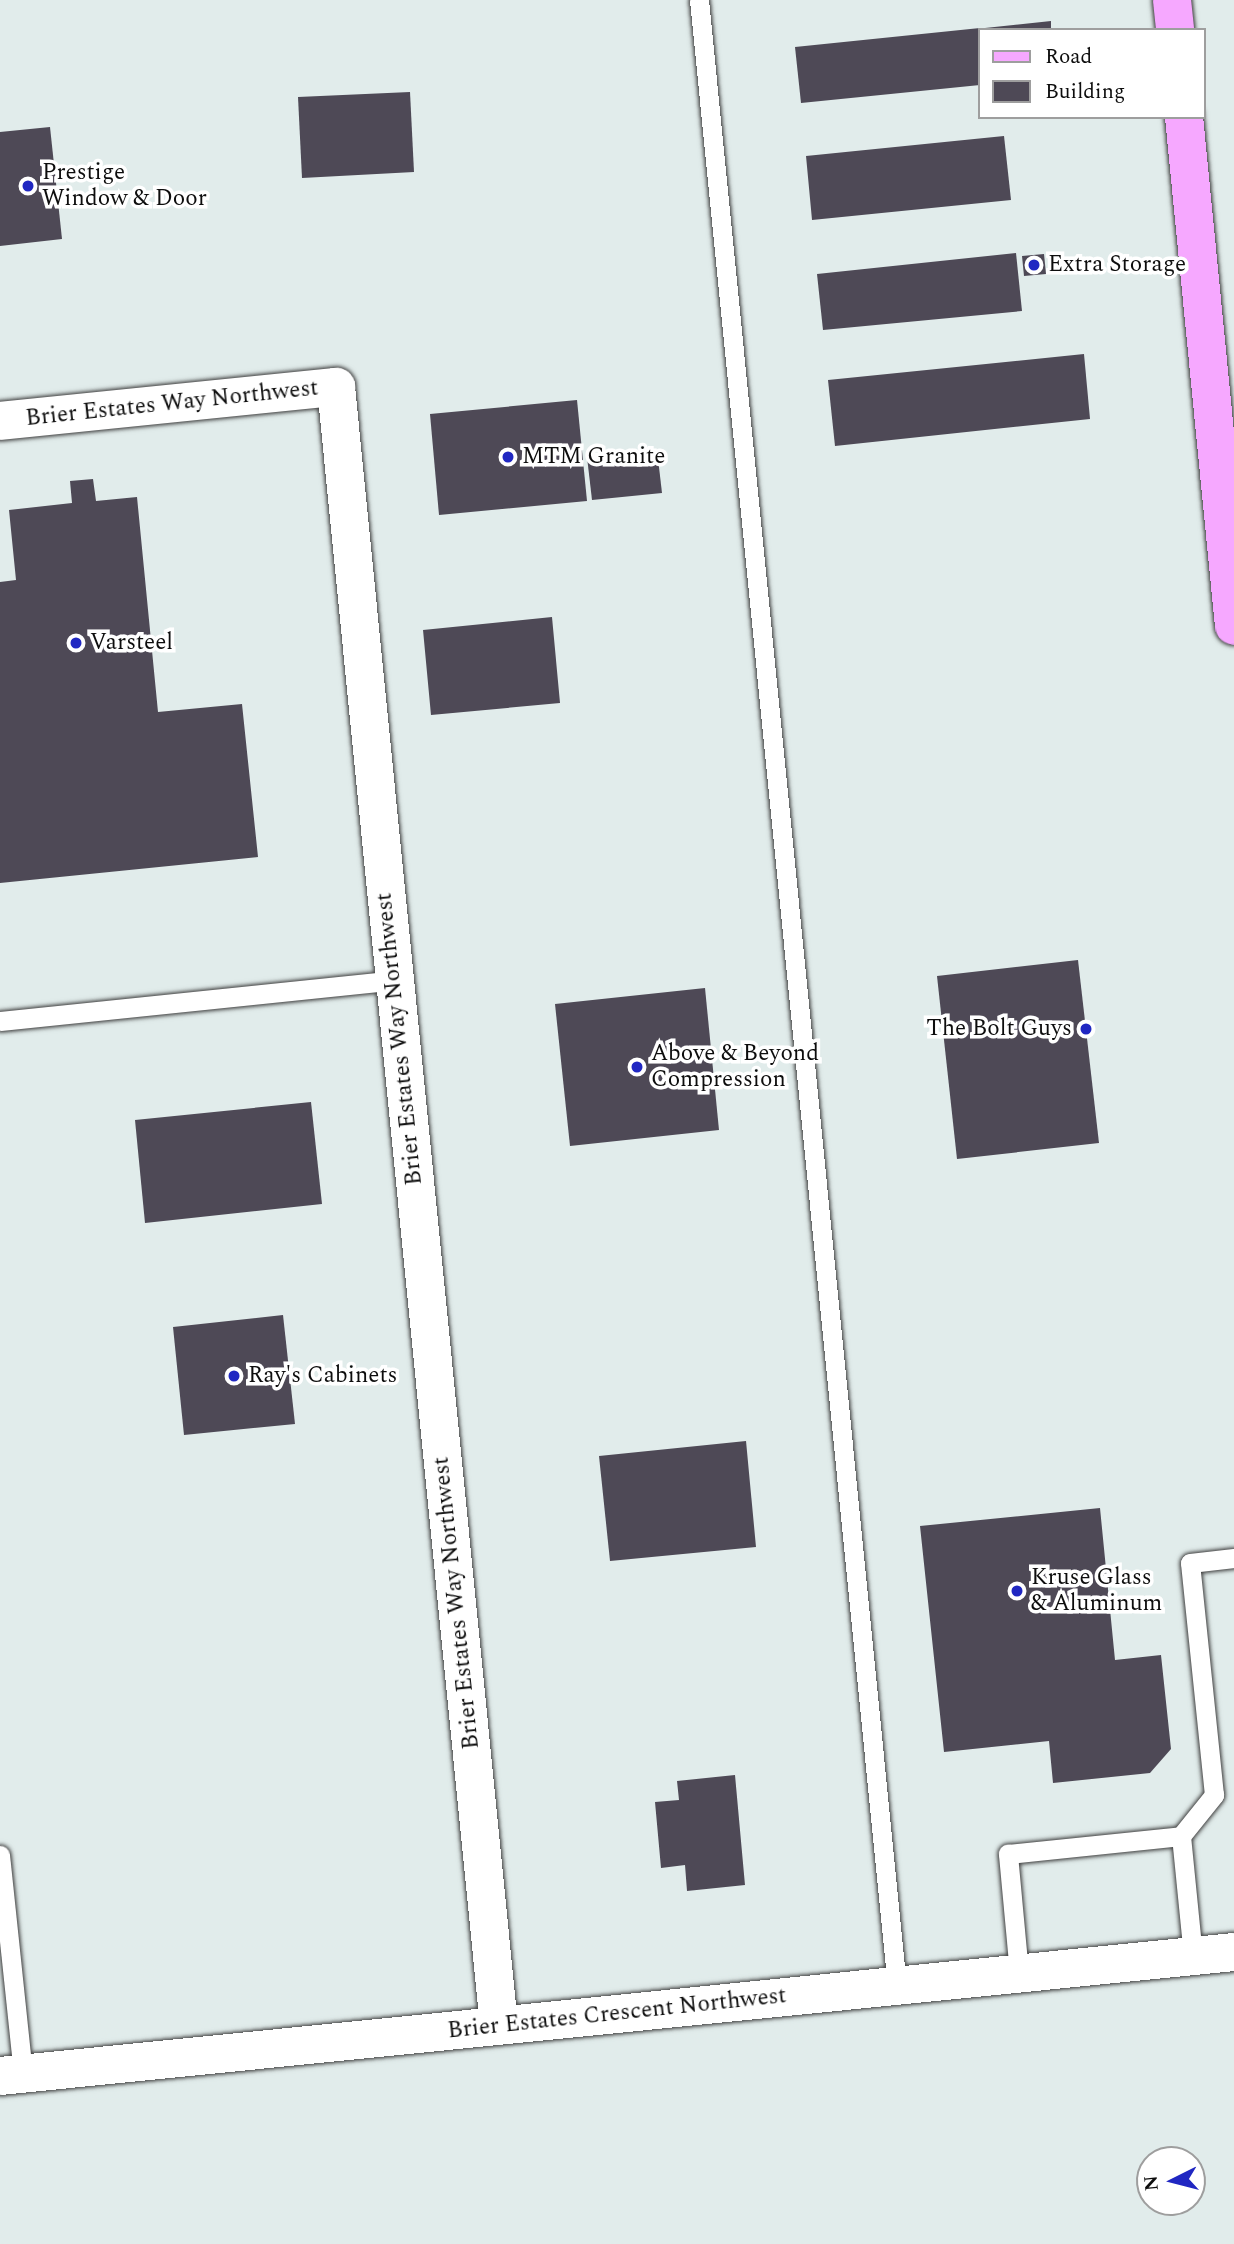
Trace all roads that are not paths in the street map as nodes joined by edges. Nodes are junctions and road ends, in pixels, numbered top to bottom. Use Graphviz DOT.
graph roads {
  1 [pos="699,0"];
  2 [pos="1172,0"];
  3 [pos="1175,28"];
  4 [pos="1184,119"];
  5 [pos="0,421"];
  6 [pos="1234,626"];
  7 [pos="395,980"];
  8 [pos="0,1021"];
  9 [pos="1234,1558"];
  10 [pos="1181,1836"];
  11 [pos="0,1855"];
  12 [pos="1234,1952"];
  13 [pos="1193,1956"];
  14 [pos="1020,1973"];
  15 [pos="897,1986"];
  16 [pos="499,2025"];
  17 [pos="11,2074"];
  1 -- 15 [label="lane"];
  2 -- 3 [label="street"];
  4 -- 6 [label="street"];
  5 -- 7 [label="street, Brier Estates Way Northwest"];
  7 -- 8 [label="lane"];
  7 -- 16 [label="street, Brier Estates Way Northwest"];
  9 -- 10 [label="lane"];
  10 -- 13 [label="lane"];
  10 -- 14 [label="lane"];
  11 -- 17 [label="lane"];
  12 -- 13 [label="street, Brier Estates Crescent Northwest"];
  13 -- 14 [label="street, Brier Estates Crescent Northwest"];
  14 -- 15 [label="street, Brier Estates Crescent Northwest"];
  15 -- 16 [label="street, Brier Estates Crescent Northwest"];
  16 -- 17 [label="street, Brier Estates Crescent Northwest"];
}
